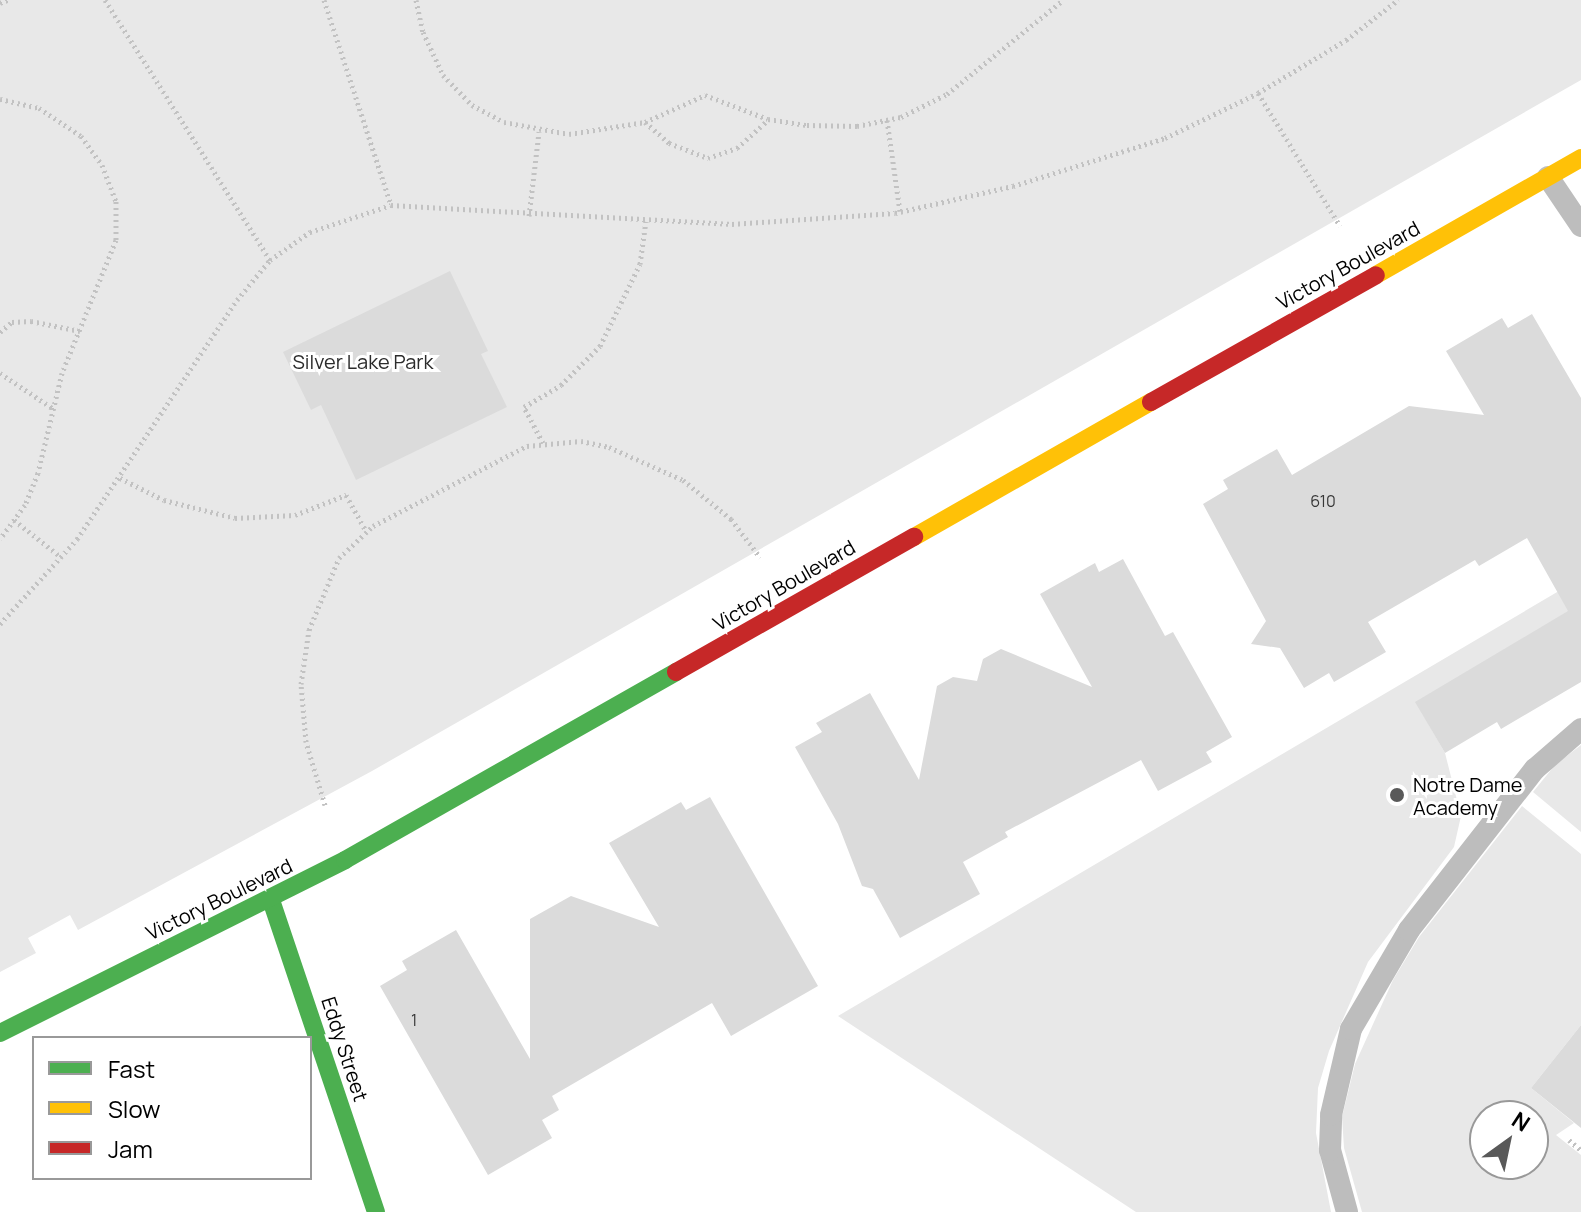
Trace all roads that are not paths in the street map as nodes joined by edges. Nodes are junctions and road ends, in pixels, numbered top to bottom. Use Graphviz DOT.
graph roads {
  1 [pos="1581,158"];
  2 [pos="1548,177"];
  3 [pos="1581,226"];
  4 [pos="1581,729"];
  5 [pos="271,900"];
  6 [pos="0,1033"];
  7 [pos="376,1212"];
  8 [pos="1347,1212"];
  1 -- 2 [label="main road, Victory Boulevard"];
  2 -- 3 [label="lane"];
  2 -- 5 [label="main road, Victory Boulevard"];
  4 -- 8 [label="lane"];
  5 -- 6 [label="main road, Victory Boulevard"];
  5 -- 7 [label="main road, Eddy Street"];
}
